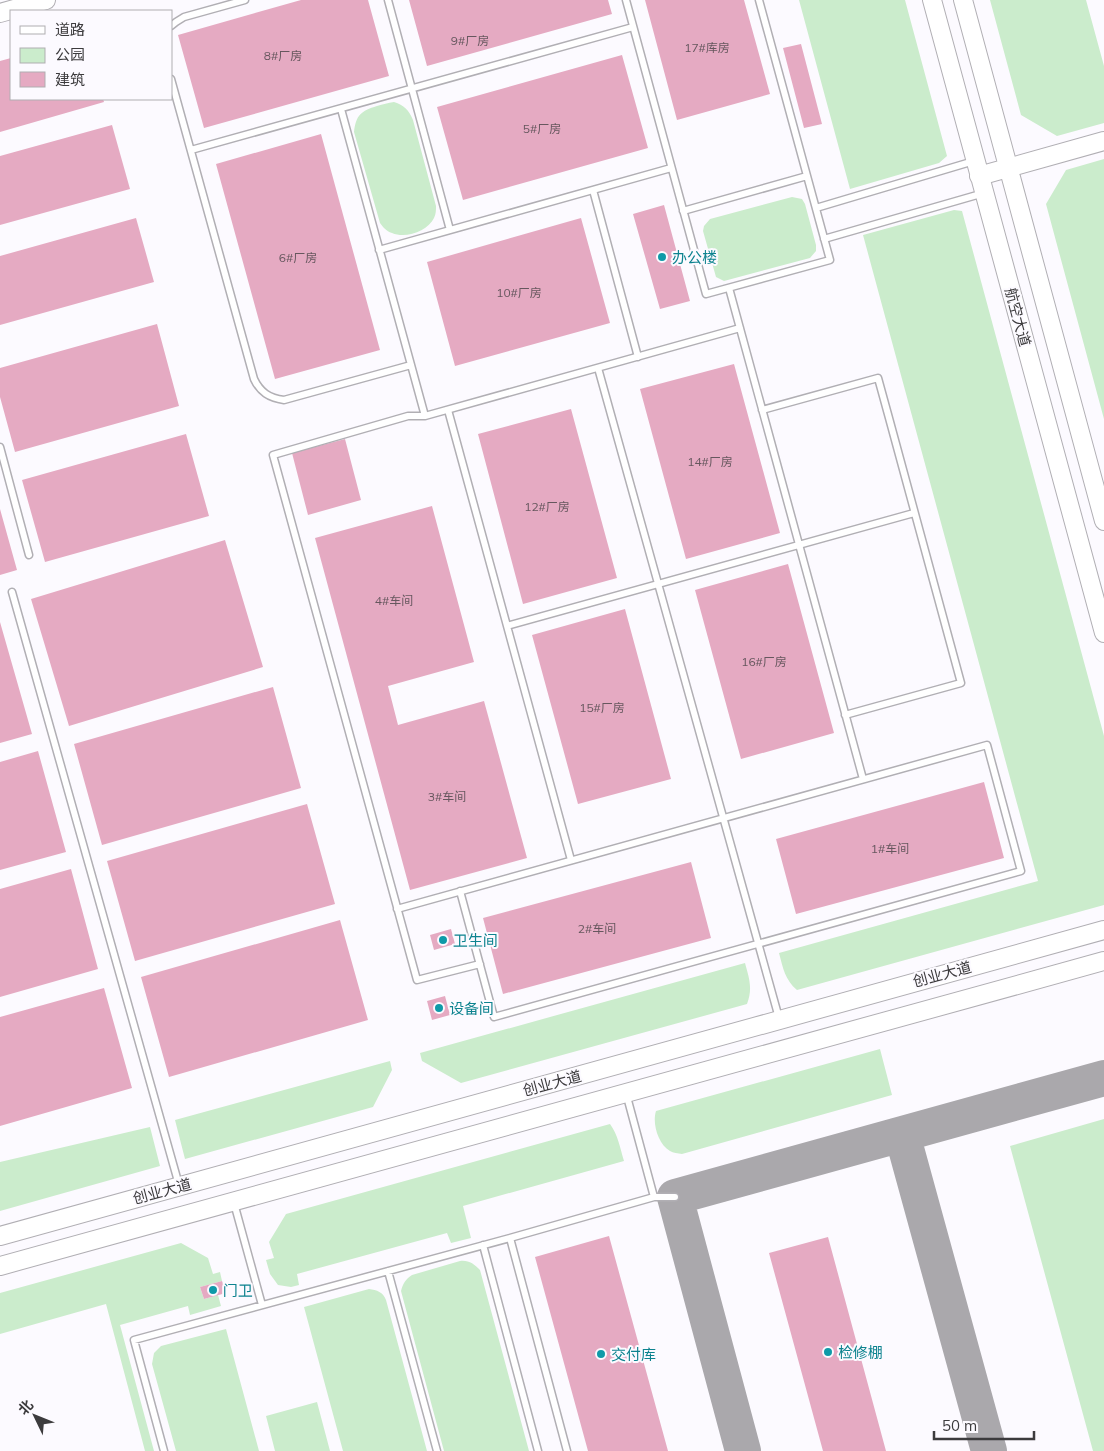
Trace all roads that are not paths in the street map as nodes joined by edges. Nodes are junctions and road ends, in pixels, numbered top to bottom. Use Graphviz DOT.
graph roads {
  1 [pos="46,0"];
  2 [pos="245,0"];
  3 [pos="388,0"];
  4 [pos="626,0"];
  5 [pos="759,0"];
  6 [pos="932,0"];
  7 [pos="963,0"];
  8 [pos="11,10"];
  9 [pos="172,25"];
  10 [pos="633,28"];
  11 [pos="172,83"];
  12 [pos="412,89"];
  13 [pos="341,109"];
  14 [pos="1104,141"];
  15 [pos="191,150"];
  16 [pos="1009,167"];
  17 [pos="671,168"];
  18 [pos="977,168"];
  19 [pos="807,176"];
  20 [pos="592,190"];
  21 [pos="984,193"];
  22 [pos="816,208"];
  23 [pos="683,210"];
  24 [pos="450,230"];
  25 [pos="824,239"];
  26 [pos="379,250"];
  27 [pos="729,288"];
  28 [pos="740,328"];
  29 [pos="638,357"];
  30 [pos="411,366"];
  31 [pos="598,368"];
  32 [pos="448,410"];
  33 [pos="762,410"];
  34 [pos="424,416"];
  35 [pos="0,447"];
  36 [pos="914,513"];
  37 [pos="1104,521"];
  38 [pos="799,545"];
  39 [pos="29,555"];
  40 [pos="658,584"];
  41 [pos="12,592"];
  42 [pos="507,626"];
  43 [pos="1104,633"];
  44 [pos="845,715"];
  45 [pos="863,779"];
  46 [pos="724,818"];
  47 [pos="571,860"];
  48 [pos="460,891"];
  49 [pos="397,908"];
  50 [pos="1104,930"];
  51 [pos="759,944"];
  52 [pos="1104,961"];
  53 [pos="480,964"];
  54 [pos="780,1019"];
  55 [pos="626,1093"];
  56 [pos="180,1186"];
  57 [pos="654,1197"];
  58 [pos="675,1197"];
  59 [pos="234,1202"];
  60 [pos="0,1236"];
  61 [pos="510,1238"];
  62 [pos="483,1245"];
  63 [pos="0,1266"];
  64 [pos="388,1271"];
  65 [pos="262,1305"];
  66 [pos="164,1451"];
  67 [pos="437,1451"];
  68 [pos="538,1451"];
  69 [pos="567,1451"];
  1 -- 8 [label="main road"];
  2 -- 9 [label="lane"];
  3 -- 12 [label="lane"];
  4 -- 10 [label="lane"];
  5 -- 19 [label="lane"];
  6 -- 18 [label="main road, 航空大道"];
  7 -- 16 [label="main road, 航空大道"];
  10 -- 12 [label="lane"];
  10 -- 17 [label="lane"];
  11 -- 15 [label="lane"];
  12 -- 13 [label="lane"];
  12 -- 24 [label="lane"];
  13 -- 15 [label="lane"];
  13 -- 26 [label="lane"];
  14 -- 16 [label="main road"];
  15 -- 30 [label="lane"];
  16 -- 18 [label="main road"];
  16 -- 37 [label="main road, 航空大道"];
  17 -- 20 [label="lane"];
  17 -- 23 [label="lane"];
  18 -- 21 [label="main road, 航空大道"];
  18 -- 22 [label="lane"];
  19 -- 22 [label="lane"];
  19 -- 23 [label="lane"];
  20 -- 24 [label="lane"];
  20 -- 29 [label="lane"];
  21 -- 25 [label="lane"];
  21 -- 43 [label="main road, 航空大道"];
  22 -- 25 [label="lane"];
  23 -- 27 [label="lane"];
  24 -- 26 [label="lane"];
  25 -- 27 [label="lane"];
  26 -- 30 [label="lane"];
  27 -- 28 [label="lane"];
  28 -- 29 [label="lane"];
  28 -- 33 [label="lane"];
  29 -- 31 [label="lane"];
  30 -- 34 [label="lane"];
  31 -- 32 [label="lane"];
  31 -- 40 [label="lane"];
  32 -- 34 [label="lane"];
  32 -- 42 [label="lane"];
  33 -- 36 [label="lane"];
  33 -- 38 [label="lane"];
  34 -- 49 [label="lane"];
  35 -- 39 [label="lane"];
  36 -- 38 [label="lane"];
  36 -- 44 [label="lane"];
  38 -- 40 [label="lane"];
  38 -- 44 [label="lane"];
  40 -- 42 [label="lane"];
  40 -- 46 [label="lane"];
  41 -- 56 [label="lane"];
  42 -- 47 [label="lane"];
  44 -- 45 [label="lane"];
  45 -- 46 [label="lane"];
  45 -- 51 [label="lane"];
  46 -- 47 [label="lane"];
  46 -- 51 [label="lane"];
  47 -- 48 [label="lane"];
  48 -- 49 [label="lane"];
  48 -- 53 [label="lane"];
  49 -- 53 [label="lane"];
  50 -- 54 [label="main road, 创业大道"];
  51 -- 53 [label="lane"];
  51 -- 54 [label="lane"];
  52 -- 55 [label="main road, 创业大道"];
  54 -- 56 [label="main road, 创业大道"];
  55 -- 57 [label="lane"];
  55 -- 59 [label="main road, 创业大道"];
  56 -- 60 [label="main road, 创业大道"];
  57 -- 58 [label="lane"];
  57 -- 61 [label="lane"];
  59 -- 63 [label="main road, 创业大道"];
  59 -- 65 [label="lane"];
  61 -- 62 [label="lane"];
  61 -- 69 [label="lane"];
  62 -- 64 [label="lane"];
  62 -- 68 [label="lane"];
  64 -- 65 [label="lane"];
  64 -- 67 [label="lane"];
  65 -- 66 [label="lane"];
}
